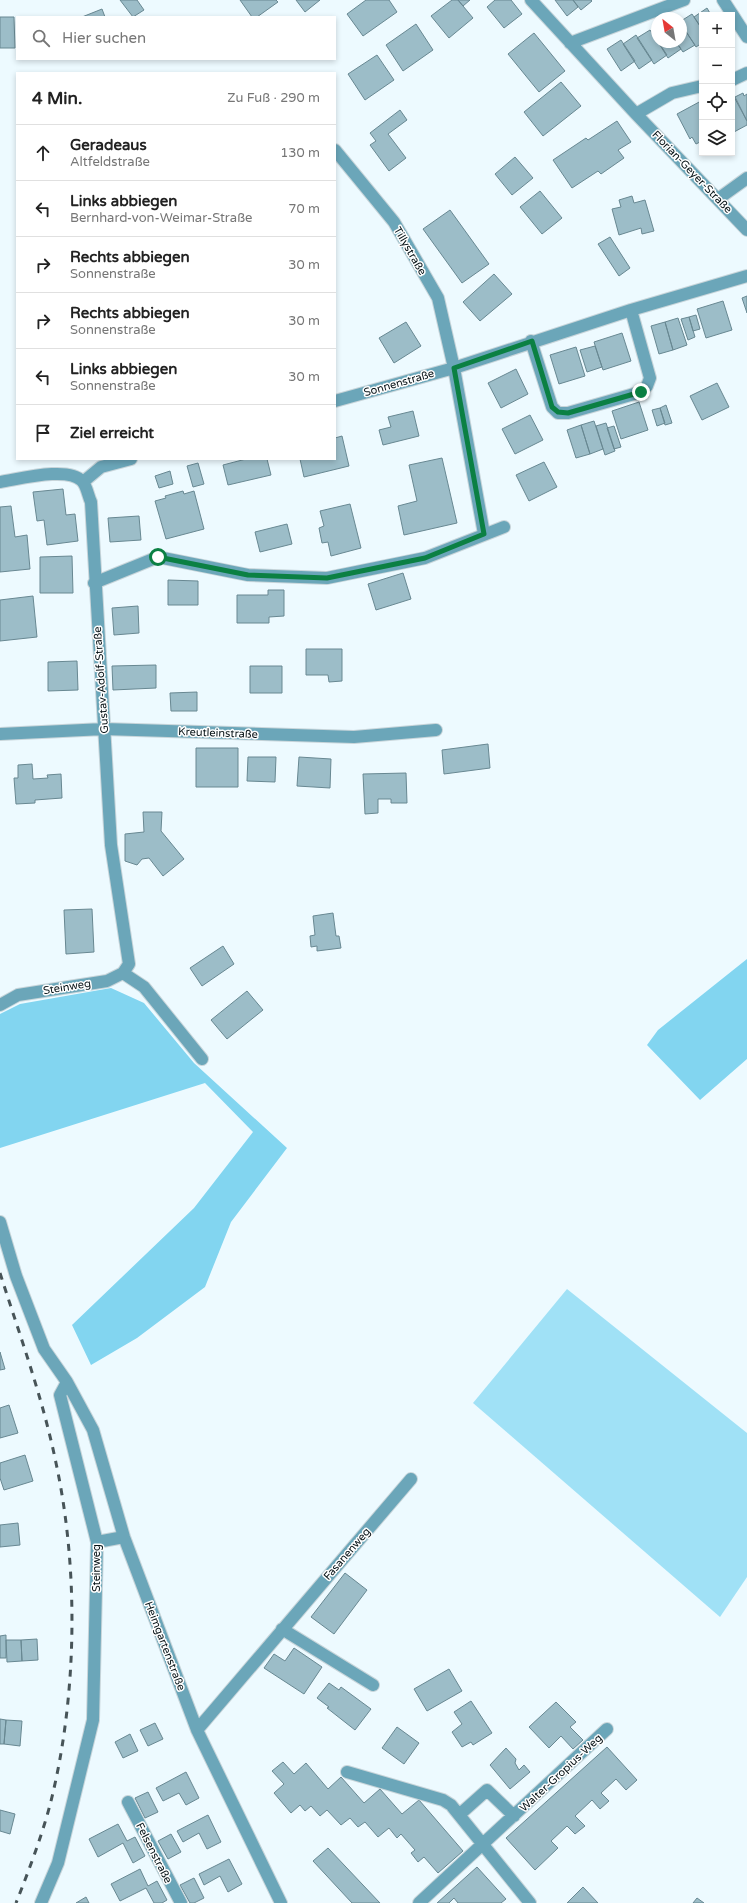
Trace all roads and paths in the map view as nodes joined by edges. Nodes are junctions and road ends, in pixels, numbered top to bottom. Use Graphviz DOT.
graph roads {
  1 [pos="531,0"];
  2 [pos="684,0"];
  3 [pos="723,0"];
  4 [pos="747,37"];
  5 [pos="570,43"];
  6 [pos="747,74"];
  7 [pos="735,79"];
  8 [pos="699,87"];
  9 [pos="636,114"];
  10 [pos="336,151"];
  11 [pos="747,178"];
  12 [pos="718,199"];
  13 [pos="747,230"];
  14 [pos="747,276"];
  15 [pos="631,310"];
  16 [pos="532,341"];
  17 [pos="454,368"];
  18 [pos="336,401"];
  19 [pos="127,460"];
  20 [pos="0,482"];
  21 [pos="83,482"];
  22 [pos="504,527"];
  23 [pos="484,534"];
  24 [pos="94,583"];
  25 [pos="104,729"];
  26 [pos="436,730"];
  27 [pos="0,734"];
  28 [pos="126,969"];
  29 [pos="0,1005"];
  30 [pos="202,1059"];
  31 [pos="0,1222"];
  32 [pos="67,1382"];
  33 [pos="411,1479"];
  34 [pos="124,1537"];
  35 [pos="97,1542"];
  36 [pos="282,1629"];
  37 [pos="373,1685"];
  38 [pos="607,1729"];
  39 [pos="197,1730"];
  40 [pos="347,1772"];
  41 [pos="128,1802"];
  42 [pos="459,1815"];
  43 [pos="514,1816"];
  44 [pos="483,1844"];
  45 [pos="41,1903"];
  46 [pos="181,1903"];
  47 [pos="280,1903"];
  48 [pos="419,1903"];
  49 [pos="530,1903"];
  1 -- 5 [label="street, Florian-Geyer-Straße"];
  2 -- 5 [label="street"];
  3 -- 4 [label="street"];
  5 -- 9 [label="street, Florian-Geyer-Straße"];
  6 -- 7 [label="street"];
  8 -- 9 [label="street"];
  9 -- 12 [label="street, Florian-Geyer-Straße"];
  10 -- 17 [label="street, Tillystraße"];
  11 -- 12 [label="street"];
  12 -- 13 [label="street, Florian-Geyer-Straße"];
  14 -- 15 [label="street, Sonnenstraße"];
  15 -- 16 [label="street, Sonnenstraße"];
  15 -- 16 [label="street"];
  16 -- 17 [label="street, Sonnenstraße"];
  17 -- 18 [label="street, Sonnenstraße"];
  17 -- 23 [label="street, Tillystraße"];
  19 -- 21 [label="street"];
  20 -- 21 [label="street"];
  21 -- 24 [label="street, Gustav-Adolf-Straße"];
  22 -- 23 [label="street"];
  23 -- 24 [label="street"];
  24 -- 25 [label="street, Gustav-Adolf-Straße"];
  25 -- 26 [label="street, Kreutleinstraße"];
  25 -- 27 [label="street, Kreutleinstraße"];
  25 -- 28 [label="street, Gustav-Adolf-Straße"];
  28 -- 29 [label="street, Steinweg"];
  28 -- 30 [label="street"];
  31 -- 32 [label="street"];
  32 -- 34 [label="street, Heimgartenstraße"];
  32 -- 35 [label="street, Steinweg"];
  33 -- 36 [label="street, Fasanenweg"];
  34 -- 35 [label="street"];
  34 -- 39 [label="street, Heimgartenstraße"];
  35 -- 45 [label="street, Steinweg"];
  36 -- 37 [label="street"];
  36 -- 39 [label="street, Fasanenweg"];
  38 -- 43 [label="street, Walter-Gropius-Weg"];
  39 -- 47 [label="street, Heimgartenstraße"];
  40 -- 42 [label="street"];
  41 -- 46 [label="street, Felsenstraße"];
  42 -- 43 [label="street, Walter-Gropius-Weg"];
  42 -- 44 [label="street"];
  43 -- 44 [label="street, Walter-Gropius-Weg"];
  44 -- 48 [label="street, Walter-Gropius-Weg"];
  44 -- 49 [label="street"];
}
